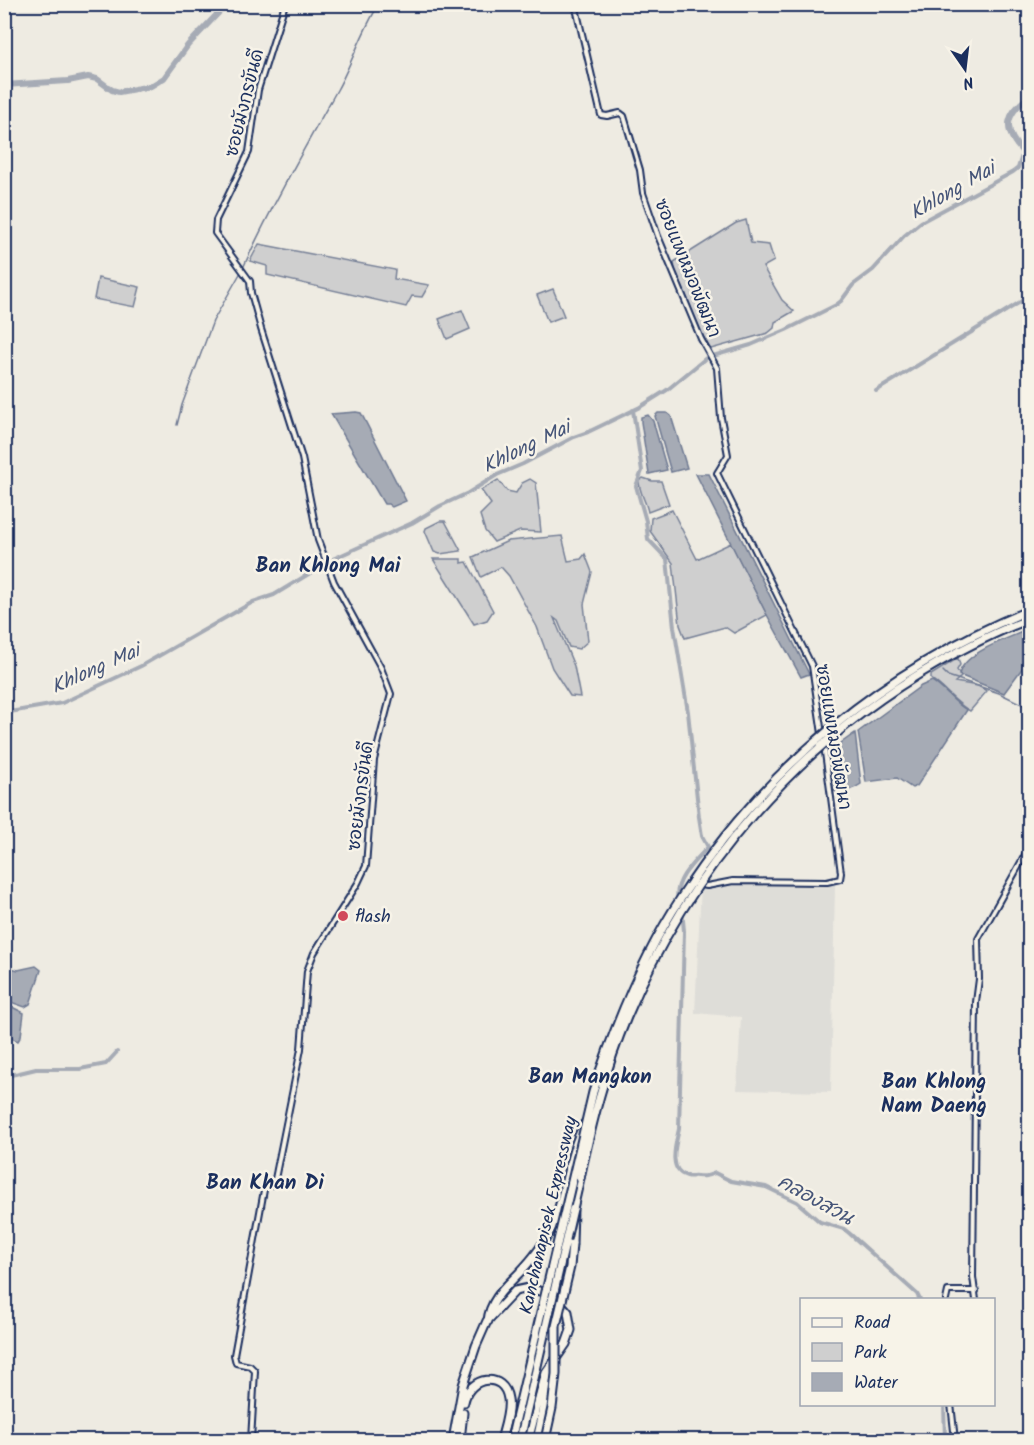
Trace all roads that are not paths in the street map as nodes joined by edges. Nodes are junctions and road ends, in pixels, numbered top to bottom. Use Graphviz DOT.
graph roads {
  1 [pos="285,4"];
  2 [pos="575,4"];
  3 [pos="1029,610"];
  4 [pos="1029,618"];
  5 [pos="1029,785"];
  6 [pos="1029,792"];
  7 [pos="1029,846"];
  8 [pos="686,877"];
  9 [pos="585,1122"];
  10 [pos="573,1209"];
  11 [pos="572,1244"];
  12 [pos="976,1290"];
  13 [pos="946,1298"];
  14 [pos="976,1298"];
  15 [pos="488,1322"];
  16 [pos="951,1406"];
  17 [pos="251,1440"];
  18 [pos="453,1440"];
  19 [pos="460,1440"];
  20 [pos="501,1440"];
  21 [pos="510,1440"];
  22 [pos="520,1440"];
  23 [pos="528,1440"];
  24 [pos="537,1440"];
  25 [pos="545,1440"];
  26 [pos="955,1440"];
  1 -- 17 [label="street, ซอยมังกรขันดี"];
  2 -- 8 [label="street, ซอยแพหมอพัฒนา"];
  3 -- 9 [label="highway, Kanchanapisek Expressway, bridge"];
  4 -- 10 [label="highway, Kanchanapisek Expressway, bridge"];
  5 -- 6 [label="street"];
  7 -- 12 [label="street"];
  9 -- 15 [label="highway, bridge"];
  9 -- 21 [label="highway, Kanchanapisek Expressway, bridge"];
  10 -- 11 [label="highway, bridge"];
  10 -- 22 [label="highway, Kanchanapisek Expressway, bridge"];
  11 -- 24 [label="highway, bridge"];
  11 -- 25 [label="highway, bridge"];
  12 -- 13 [label="street"];
  12 -- 14 [label="street"];
  15 -- 18 [label="highway"];
  15 -- 23 [label="highway"];
  16 -- 26 [label="street"];
  19 -- 20 [label="highway"];
}
